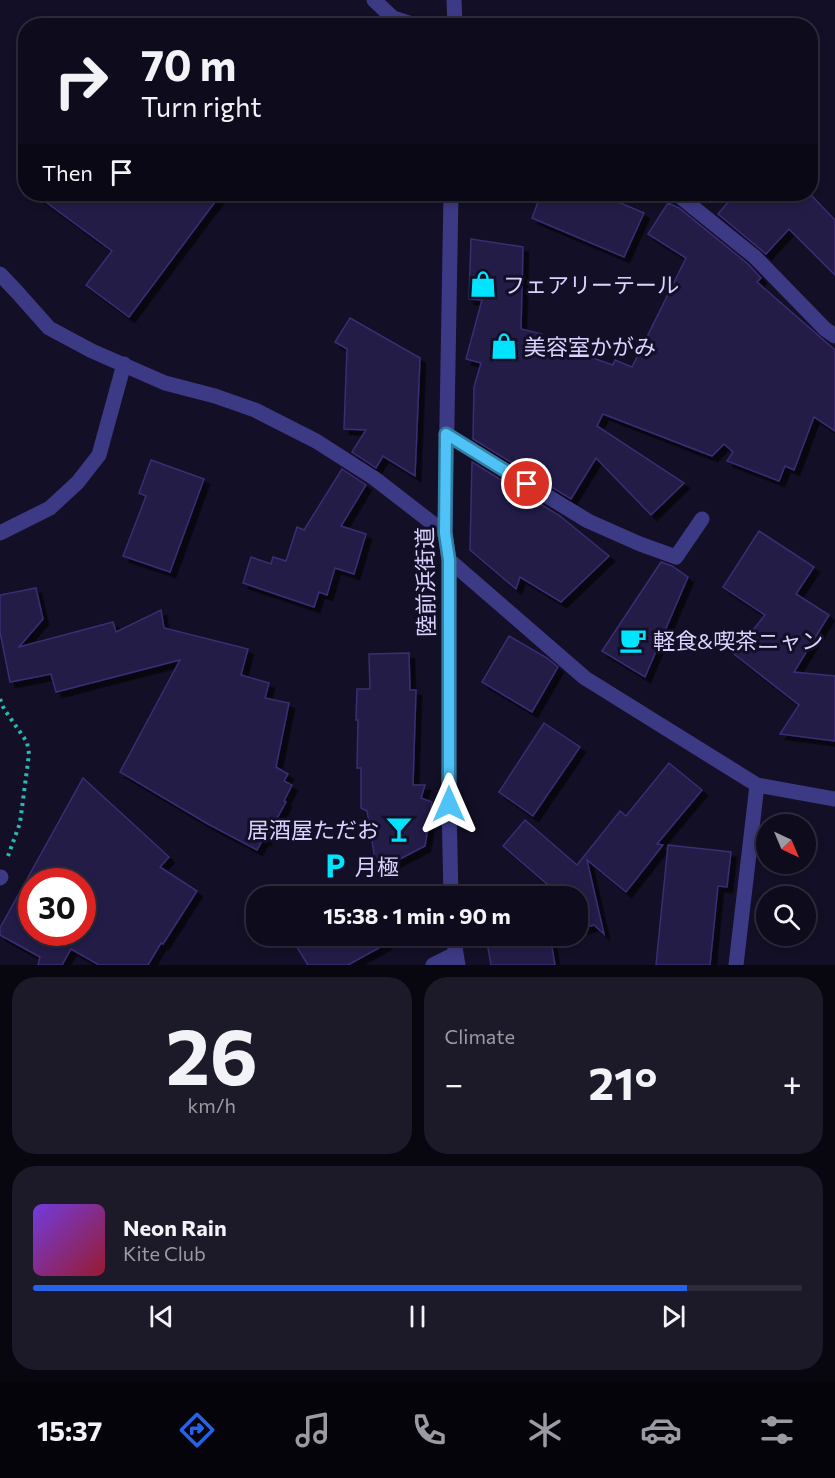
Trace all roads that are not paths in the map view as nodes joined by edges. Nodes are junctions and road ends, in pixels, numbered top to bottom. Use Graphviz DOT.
graph roads {
  1 [pos="374,0"];
  2 [pos="454,0"];
  3 [pos="393,18"];
  4 [pos="454,18"];
  5 [pos="451,201"];
  6 [pos="685,201"];
  7 [pos="0,274"];
  8 [pos="835,336"];
  9 [pos="124,364"];
  10 [pos="446,434"];
  11 [pos="702,519"];
  12 [pos="0,533"];
  13 [pos="445,533"];
  14 [pos="449,560"];
  15 [pos="757,785"];
  16 [pos="835,799"];
  17 [pos="451,886"];
  18 [pos="457,960"];
  19 [pos="433,965"];
  20 [pos="736,965"];
  1 -- 3 [label="street"];
  2 -- 4 [label="street"];
  5 -- 10 [label="street, 陸前浜街道"];
  6 -- 8 [label="street"];
  7 -- 9 [label="street"];
  9 -- 12 [label="street"];
  9 -- 13 [label="street"];
  10 -- 11 [label="street"];
  10 -- 13 [label="street, 陸前浜街道"];
  13 -- 14 [label="street, 陸前浜街道"];
  14 -- 15 [label="street"];
  14 -- 17 [label="street, 陸前浜街道"];
  15 -- 16 [label="street"];
  15 -- 20 [label="street"];
  18 -- 19 [label="street"];
}
